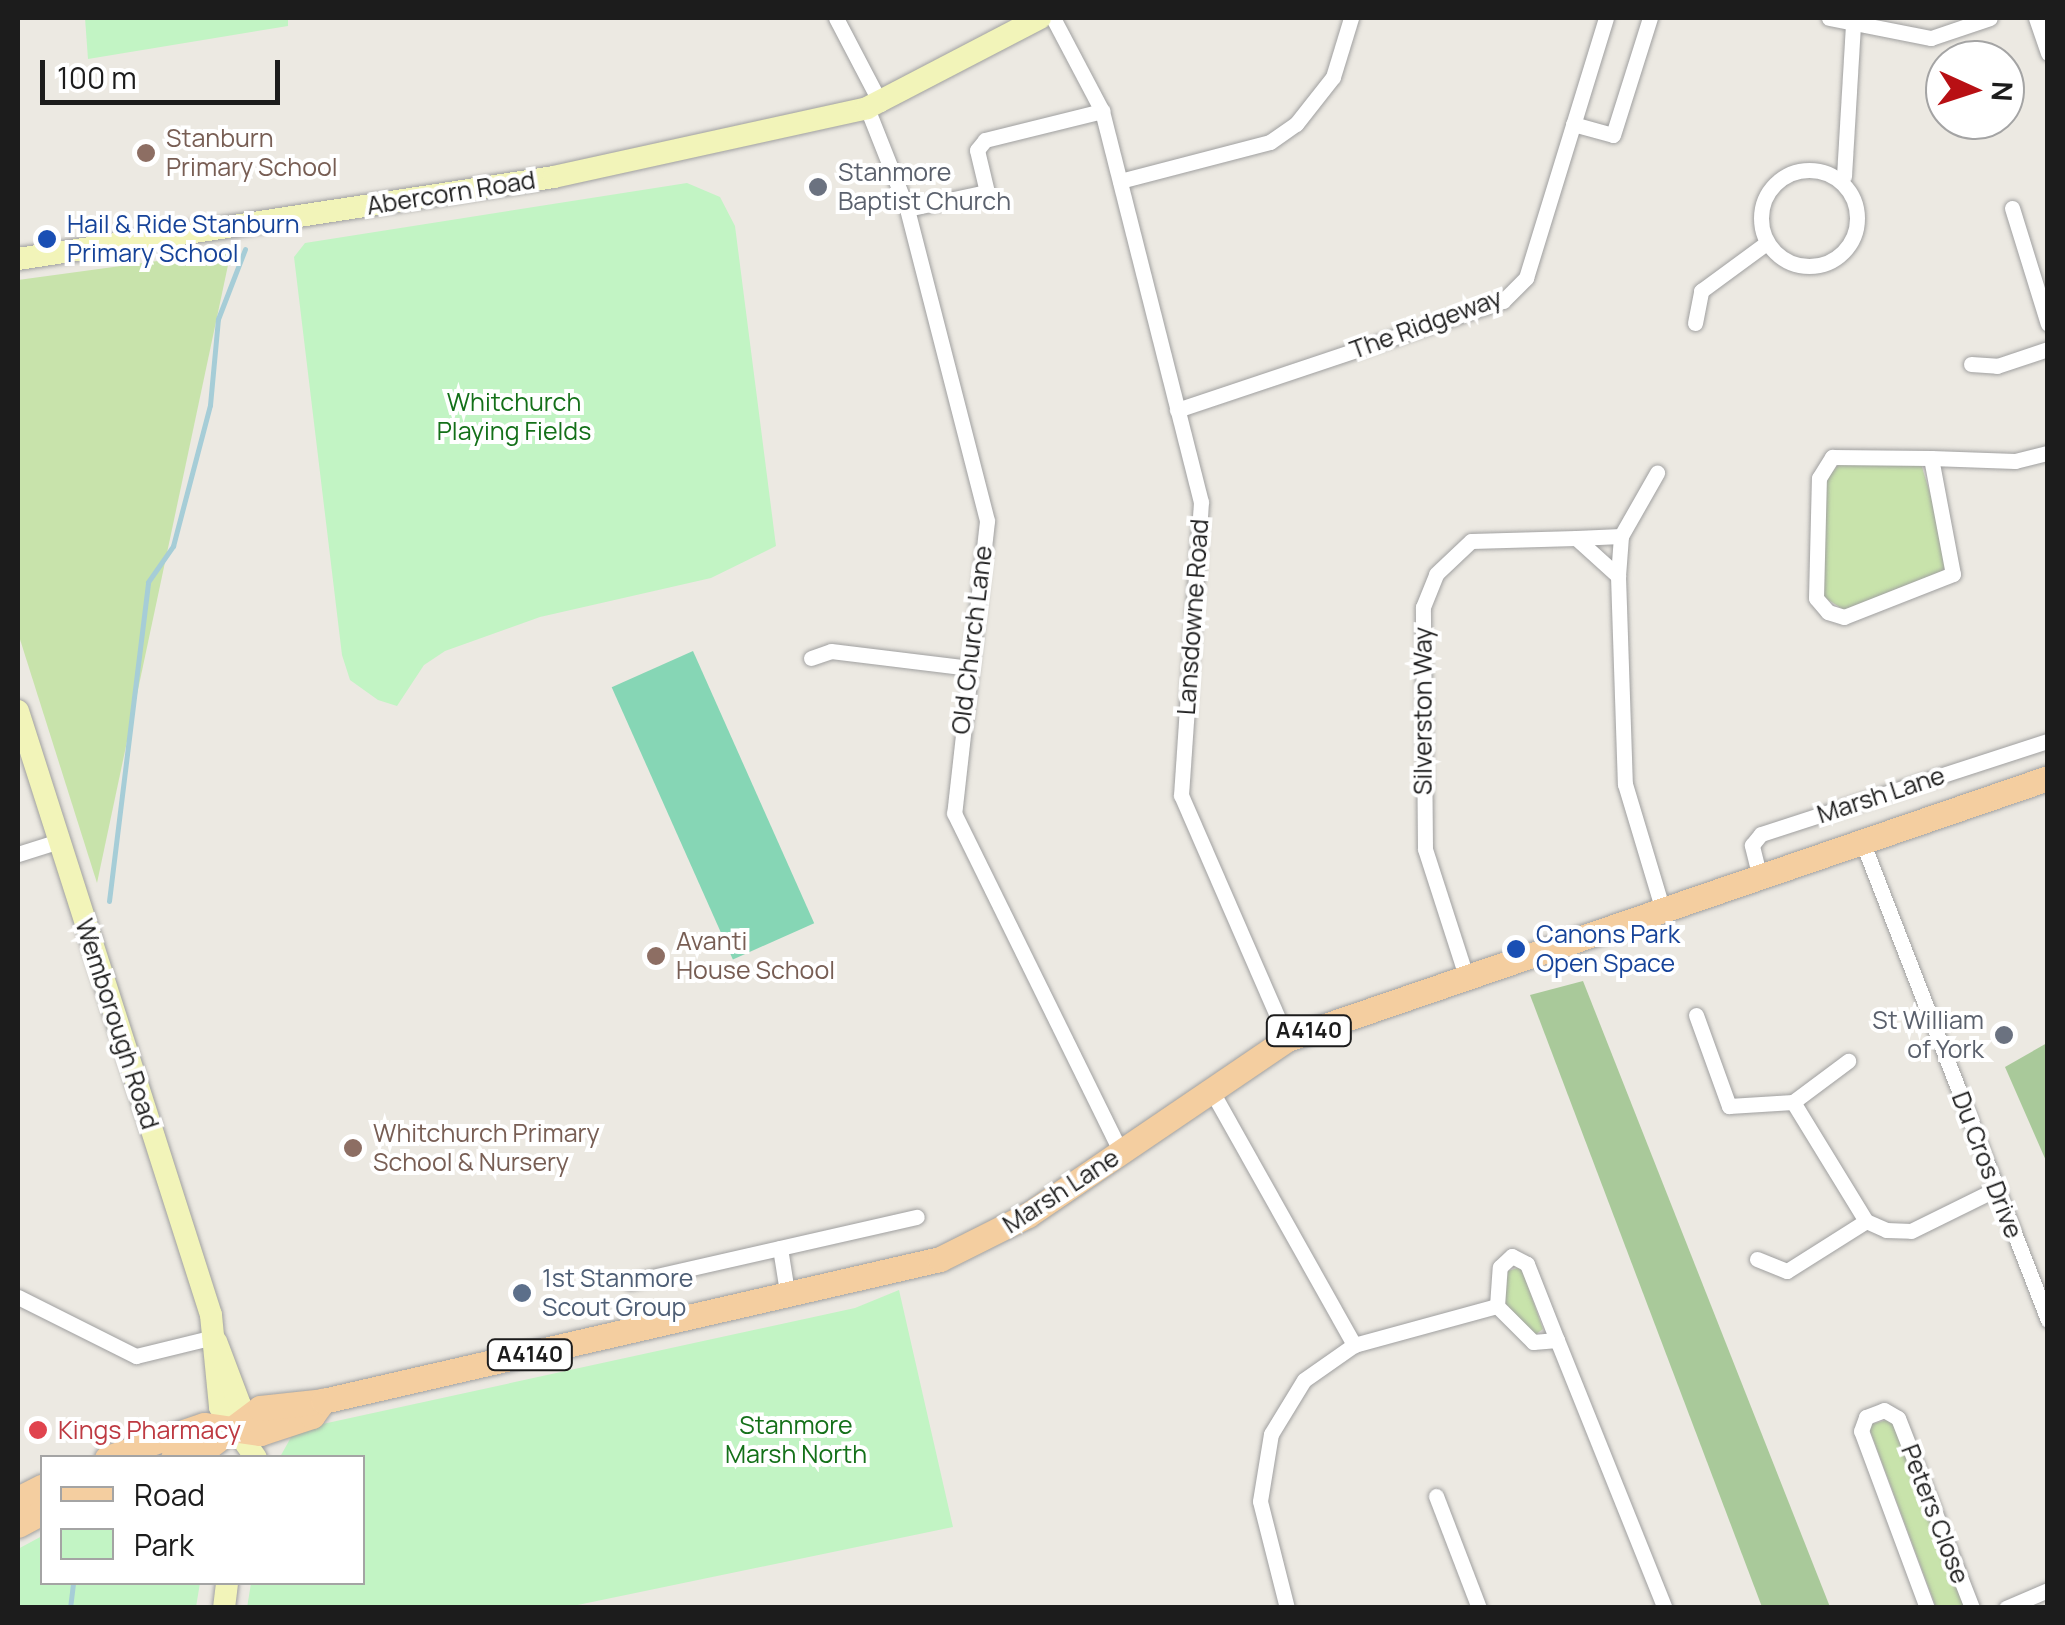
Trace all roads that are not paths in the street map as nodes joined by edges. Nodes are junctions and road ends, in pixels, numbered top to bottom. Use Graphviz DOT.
graph roads {
  1 [pos="836,18"];
  2 [pos="1040,18"];
  3 [pos="1053,18"];
  4 [pos="1351,18"];
  5 [pos="1606,18"];
  6 [pos="1650,18"];
  7 [pos="1829,18"];
  8 [pos="1990,18"];
  9 [pos="2036,18"];
  10 [pos="1852,22"];
  11 [pos="2048,53"];
  12 [pos="874,106"];
  13 [pos="1102,111"];
  14 [pos="1573,124"];
  15 [pos="1844,176"];
  16 [pos="1120,181"];
  17 [pos="2012,208"];
  18 [pos="907,209"];
  19 [pos="1765,244"];
  20 [pos="18,259"];
  21 [pos="1696,323"];
  22 [pos="2048,324"];
  23 [pos="2048,349"];
  24 [pos="1971,364"];
  25 [pos="1176,410"];
  26 [pos="2048,453"];
  27 [pos="1931,458"];
  28 [pos="1657,473"];
  29 [pos="1621,536"];
  30 [pos="1576,538"];
  31 [pos="1618,576"];
  32 [pos="811,658"];
  33 [pos="970,668"];
  34 [pos="18,711"];
  35 [pos="2048,742"];
  36 [pos="2046,784"];
  37 [pos="60,841"];
  38 [pos="1862,842"];
  39 [pos="18,854"];
  40 [pos="1760,878"];
  41 [pos="1664,911"];
  42 [pos="1466,976"];
  43 [pos="1696,1015"];
  44 [pos="1287,1039"];
  45 [pos="1848,1061"];
  46 [pos="1210,1088"];
  47 [pos="1793,1102"];
  48 [pos="1120,1152"];
  49 [pos="1996,1189"];
  50 [pos="917,1217"];
  51 [pos="1866,1221"];
  52 [pos="780,1248"];
  53 [pos="1757,1259"];
  54 [pos="630,1282"];
  55 [pos="18,1296"];
  56 [pos="788,1298"];
  57 [pos="1497,1306"];
  58 [pos="2046,1309"];
  59 [pos="214,1337"];
  60 [pos="1557,1340"];
  61 [pos="1354,1345"];
  62 [pos="236,1424"];
  63 [pos="114,1455"];
  64 [pos="183,1455"];
  65 [pos="240,1455"];
  66 [pos="254,1455"];
  67 [pos="1436,1496"];
  68 [pos="40,1513"];
  69 [pos="18,1525"];
  70 [pos="2048,1590"];
  71 [pos="1288,1608"];
  72 [pos="1479,1608"];
  73 [pos="1665,1608"];
  74 [pos="1927,1608"];
  75 [pos="1972,1608"];
  76 [pos="2006,1608"];
  1 -- 12 [label="street, Old Church Lane"];
  2 -- 12 [label="street"];
  3 -- 13 [label="street, Lansdowne Road"];
  4 -- 16 [label="street"];
  5 -- 14 [label="street, The Ridgeway"];
  6 -- 14 [label="street"];
  7 -- 10 [label="street"];
  8 -- 10 [label="street"];
  9 -- 11 [label="street"];
  10 -- 15 [label="street"];
  12 -- 18 [label="street, Old Church Lane"];
  12 -- 20 [label="street, Abercorn Road"];
  13 -- 16 [label="street, Lansdowne Road"];
  13 -- 18 [label="street"];
  14 -- 25 [label="street, The Ridgeway"];
  15 -- 19 [label="street"];
  15 -- 19 [label="street"];
  16 -- 25 [label="street, Lansdowne Road"];
  17 -- 22 [label="street"];
  18 -- 33 [label="street, Old Church Lane"];
  19 -- 21 [label="street"];
  23 -- 24 [label="street"];
  25 -- 44 [label="street, Lansdowne Road"];
  26 -- 27 [label="street"];
  27 -- 27 [label="street"];
  28 -- 29 [label="street"];
  29 -- 30 [label="street, Silverston Way"];
  29 -- 31 [label="street"];
  30 -- 31 [label="street"];
  30 -- 42 [label="street, Silverston Way"];
  31 -- 41 [label="street"];
  32 -- 33 [label="street"];
  33 -- 48 [label="street, Old Church Lane"];
  34 -- 37 [label="street, Wemborough Road"];
  35 -- 40 [label="street, Marsh Lane"];
  36 -- 38 [label="main road, Marsh Lane / A4140"];
  37 -- 39 [label="street"];
  37 -- 59 [label="street, Wemborough Road"];
  38 -- 40 [label="main road, Marsh Lane / A4140"];
  38 -- 49 [label="street, Du Cros Drive"];
  40 -- 41 [label="main road, Marsh Lane / A4140"];
  41 -- 42 [label="main road, Marsh Lane / A4140"];
  42 -- 44 [label="main road, Marsh Lane / A4140"];
  43 -- 47 [label="street"];
  44 -- 46 [label="main road, Marsh Lane / A4140"];
  45 -- 47 [label="street"];
  46 -- 48 [label="main road, Marsh Lane / A4140"];
  46 -- 61 [label="street"];
  47 -- 51 [label="street"];
  48 -- 56 [label="main road, Marsh Lane / A4140"];
  49 -- 51 [label="street"];
  49 -- 58 [label="street, Du Cros Drive"];
  50 -- 52 [label="street"];
  51 -- 53 [label="street"];
  52 -- 54 [label="street"];
  52 -- 56 [label="street"];
  55 -- 59 [label="street"];
  56 -- 62 [label="main road, Marsh Lane / A4140"];
  57 -- 60 [label="street"];
  57 -- 60 [label="street"];
  57 -- 61 [label="street"];
  59 -- 62 [label="street, Wemborough Road"];
  60 -- 73 [label="street"];
  61 -- 71 [label="street"];
  62 -- 63 [label="main road, A4140"];
  62 -- 64 [label="main road, A4140"];
  62 -- 65 [label="street, Wemborough Road"];
  62 -- 66 [label="street"];
  67 -- 72 [label="street"];
  68 -- 69 [label="main road"];
  70 -- 76 [label="street"];
  74 -- 75 [label="street, Peters Close"];
}
